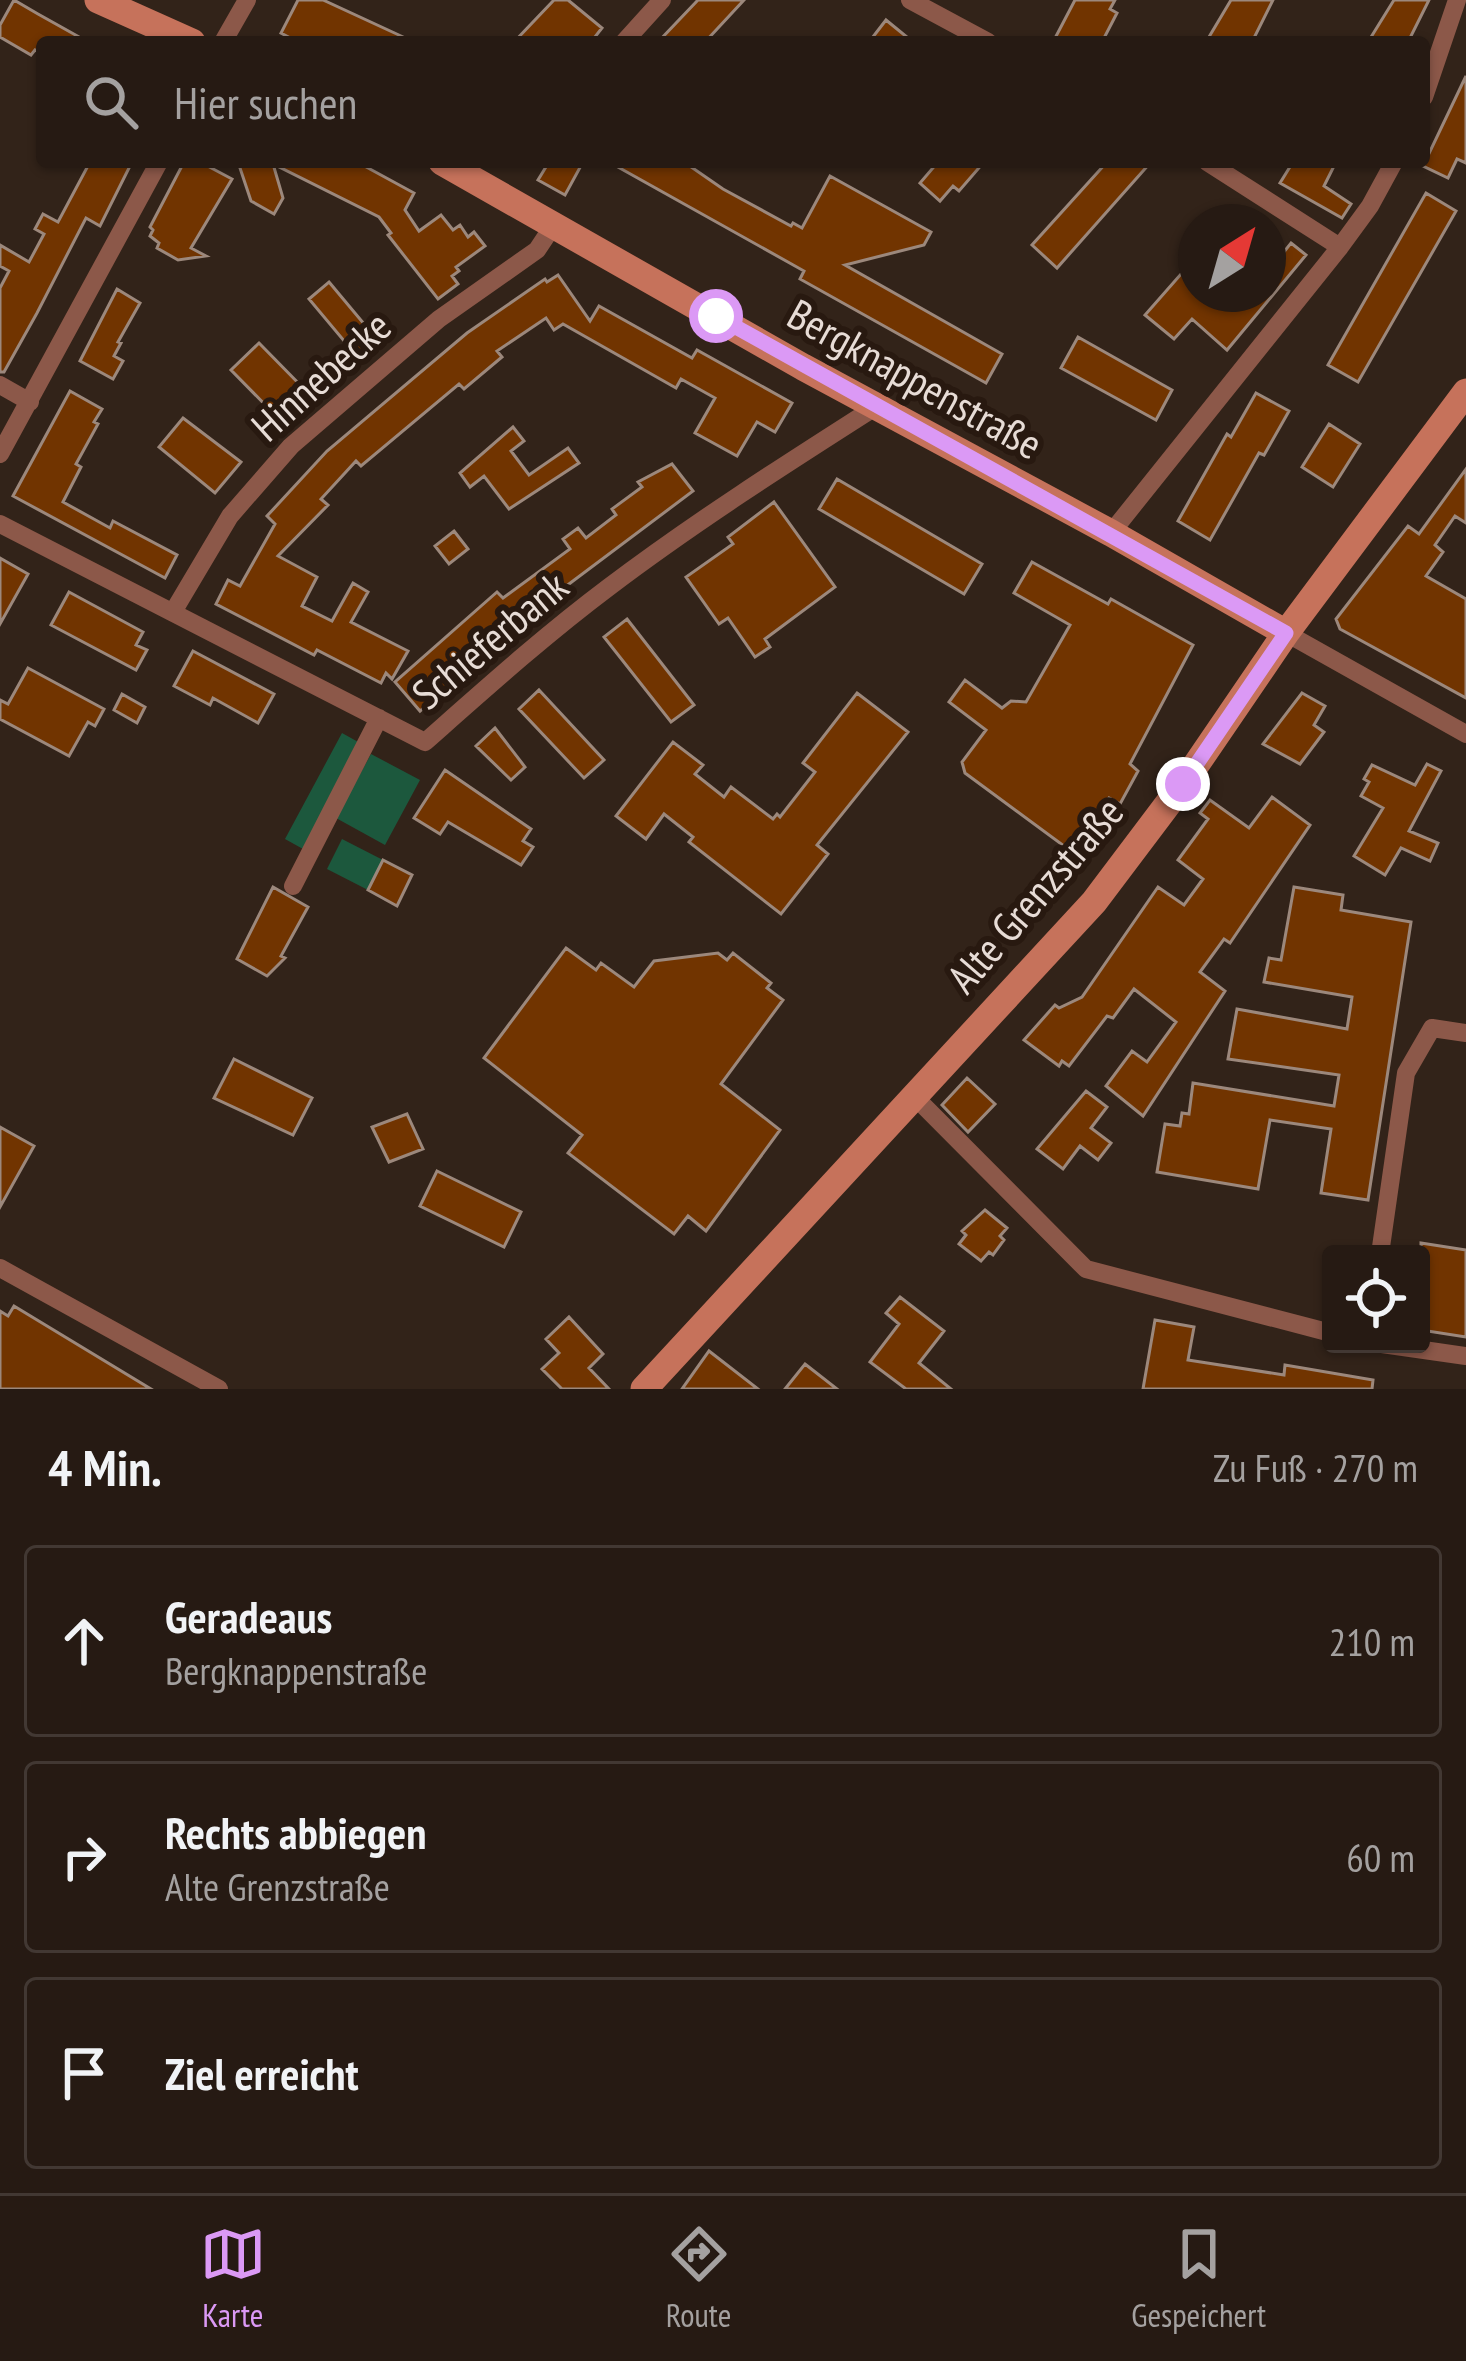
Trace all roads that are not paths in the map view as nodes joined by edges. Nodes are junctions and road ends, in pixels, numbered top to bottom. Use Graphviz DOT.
graph roads {
  1 [pos="98,0"];
  2 [pos="247,0"];
  3 [pos="662,0"];
  4 [pos="910,0"];
  5 [pos="1456,0"];
  6 [pos="179,36"];
  7 [pos="226,36"];
  8 [pos="629,36"];
  9 [pos="977,36"];
  10 [pos="1430,79"];
  11 [pos="156,168"];
  12 [pos="1216,168"];
  13 [pos="1391,168"];
  14 [pos="474,170"];
  15 [pos="553,226"];
  16 [pos="1340,247"];
  17 [pos="0,385"];
  18 [pos="1466,392"];
  19 [pos="30,402"];
  20 [pos="877,406"];
  21 [pos="0,454"];
  22 [pos="0,524"];
  23 [pos="1111,533"];
  24 [pos="173,612"];
  25 [pos="1286,633"];
  26 [pos="380,718"];
  27 [pos="1466,734"];
  28 [pos="293,886"];
  29 [pos="1466,1034"];
  30 [pos="914,1096"];
  31 [pos="1381,1245"];
  32 [pos="0,1268"];
  33 [pos="1322,1331"];
  34 [pos="1430,1351"];
  35 [pos="1466,1356"];
  36 [pos="218,1389"];
  37 [pos="644,1389"];
  1 -- 6 [label="street"];
  2 -- 7 [label="street"];
  3 -- 8 [label="street"];
  4 -- 9 [label="street"];
  5 -- 10 [label="street"];
  11 -- 19 [label="street"];
  12 -- 16 [label="street"];
  13 -- 16 [label="street"];
  14 -- 15 [label="street, Bergknappenstraße"];
  15 -- 20 [label="street, Bergknappenstraße"];
  15 -- 24 [label="street, Hinnebecke"];
  16 -- 23 [label="street"];
  17 -- 19 [label="street"];
  18 -- 25 [label="street, Alte Grenzstraße"];
  19 -- 21 [label="street"];
  20 -- 23 [label="street, Bergknappenstraße"];
  20 -- 26 [label="street, Schieferbank"];
  22 -- 24 [label="street, Schieferbank"];
  23 -- 25 [label="street, Bergknappenstraße"];
  24 -- 26 [label="street, Schieferbank"];
  25 -- 27 [label="street"];
  25 -- 30 [label="street, Alte Grenzstraße"];
  26 -- 28 [label="street"];
  29 -- 31 [label="street"];
  30 -- 33 [label="street"];
  30 -- 37 [label="street, Alte Grenzstraße"];
  32 -- 36 [label="street"];
  34 -- 35 [label="street"];
}
